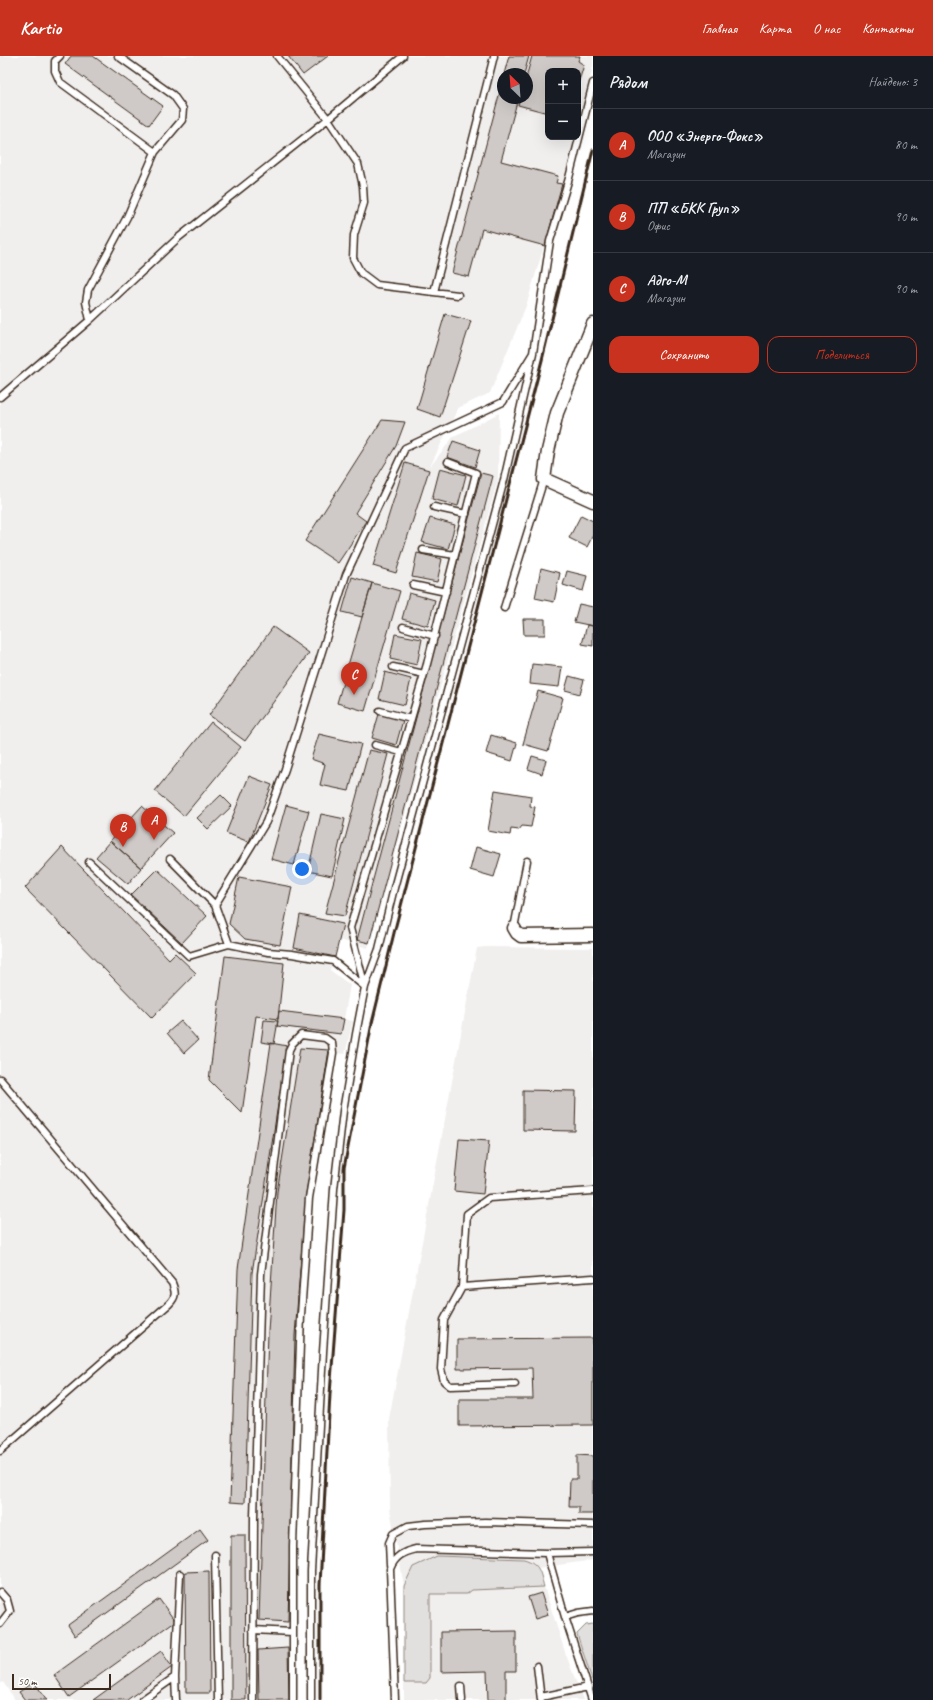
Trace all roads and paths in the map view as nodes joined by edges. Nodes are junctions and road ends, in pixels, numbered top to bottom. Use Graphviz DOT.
graph roads {
  1 [pos="60,56"];
  2 [pos="118,56"];
  3 [pos="277,56"];
  4 [pos="403,56"];
  5 [pos="494,56"];
  6 [pos="593,83"];
  7 [pos="328,119"];
  8 [pos="155,152"];
  9 [pos="434,292"];
  10 [pos="458,295"];
  11 [pos="90,320"];
  12 [pos="593,324"];
  13 [pos="533,353"];
  14 [pos="0,397"];
  15 [pos="448,462"];
  16 [pos="544,479"];
  17 [pos="593,502"];
  18 [pos="434,508"];
  19 [pos="466,514"];
  20 [pos="423,550"];
  21 [pos="455,555"];
  22 [pos="413,585"];
  23 [pos="446,592"];
  24 [pos="504,608"];
  25 [pos="403,627"];
  26 [pos="435,636"];
  27 [pos="393,667"];
  28 [pos="424,674"];
  29 [pos="380,711"];
  30 [pos="411,719"];
  31 [pos="374,746"];
  32 [pos="401,752"];
  33 [pos="170,859"];
  34 [pos="527,861"];
  35 [pos="89,862"];
  36 [pos="215,905"];
  37 [pos="514,928"];
  38 [pos="593,935"];
  39 [pos="228,944"];
  40 [pos="365,987"];
  41 [pos="0,1079"];
  42 [pos="593,1191"];
  43 [pos="593,1278"];
  44 [pos="462,1287"];
  45 [pos="515,1384"];
  46 [pos="0,1451"];
  47 [pos="593,1525"];
  48 [pos="593,1552"];
  49 [pos="547,1554"];
  50 [pos="215,1555"];
  51 [pos="390,1569"];
  52 [pos="180,1574"];
  53 [pos="0,1592"];
  54 [pos="593,1611"];
  55 [pos="565,1617"];
  56 [pos="0,1624"];
  57 [pos="253,1630"];
  58 [pos="292,1632"];
  59 [pos="537,1666"];
  60 [pos="175,1677"];
  61 [pos="461,1686"];
  62 [pos="588,1687"];
  63 [pos="541,1698"];
  64 [pos="142,1700"];
  65 [pos="176,1700"];
  66 [pos="218,1700"];
  67 [pos="253,1700"];
  68 [pos="292,1700"];
  69 [pos="311,1700"];
  70 [pos="395,1700"];
  71 [pos="462,1700"];
  72 [pos="592,1700"];
  1 -- 8 [label="lane"];
  2 -- 8 [label="lane"];
  3 -- 7 [label="lane"];
  4 -- 7 [label="lane"];
  5 -- 9 [label="lane"];
  6 -- 13 [label="lane"];
  7 -- 9 [label="lane"];
  7 -- 11 [label="lane"];
  8 -- 11 [label="lane"];
  9 -- 10 [label="lane"];
  11 -- 14 [label="lane"];
  12 -- 16 [label="street"];
  13 -- 36 [label="lane"];
  13 -- 40 [label="lane"];
  15 -- 19 [label="lane"];
  16 -- 17 [label="street"];
  16 -- 24 [label="lane"];
  18 -- 19 [label="lane"];
  19 -- 21 [label="lane"];
  20 -- 21 [label="lane"];
  21 -- 23 [label="lane"];
  22 -- 23 [label="lane"];
  23 -- 26 [label="lane"];
  25 -- 26 [label="lane"];
  26 -- 28 [label="lane"];
  27 -- 28 [label="lane"];
  28 -- 30 [label="lane"];
  29 -- 30 [label="lane"];
  30 -- 32 [label="lane"];
  31 -- 32 [label="lane"];
  32 -- 40 [label="lane"];
  33 -- 36 [label="lane"];
  34 -- 37 [label="lane"];
  35 -- 39 [label="lane"];
  36 -- 39 [label="lane"];
  37 -- 38 [label="street"];
  39 -- 40 [label="lane"];
  40 -- 69 [label="lane"];
  41 -- 46 [label="lane"];
  42 -- 44 [label="lane"];
  43 -- 44 [label="lane"];
  44 -- 45 [label="lane"];
  47 -- 51 [label="lane"];
  48 -- 49 [label="lane"];
  49 -- 51 [label="lane"];
  49 -- 55 [label="lane"];
  50 -- 66 [label="lane"];
  51 -- 70 [label="lane"];
  52 -- 60 [label="lane"];
  53 -- 56 [label="lane"];
  54 -- 55 [label="lane"];
  55 -- 62 [label="lane"];
  57 -- 58 [label="lane"];
  57 -- 58 [label="lane"];
  57 -- 67 [label="lane"];
  58 -- 68 [label="lane"];
  59 -- 63 [label="lane"];
  60 -- 64 [label="lane"];
  60 -- 65 [label="lane"];
  61 -- 71 [label="lane"];
  62 -- 63 [label="lane"];
  62 -- 72 [label="lane"];
}
